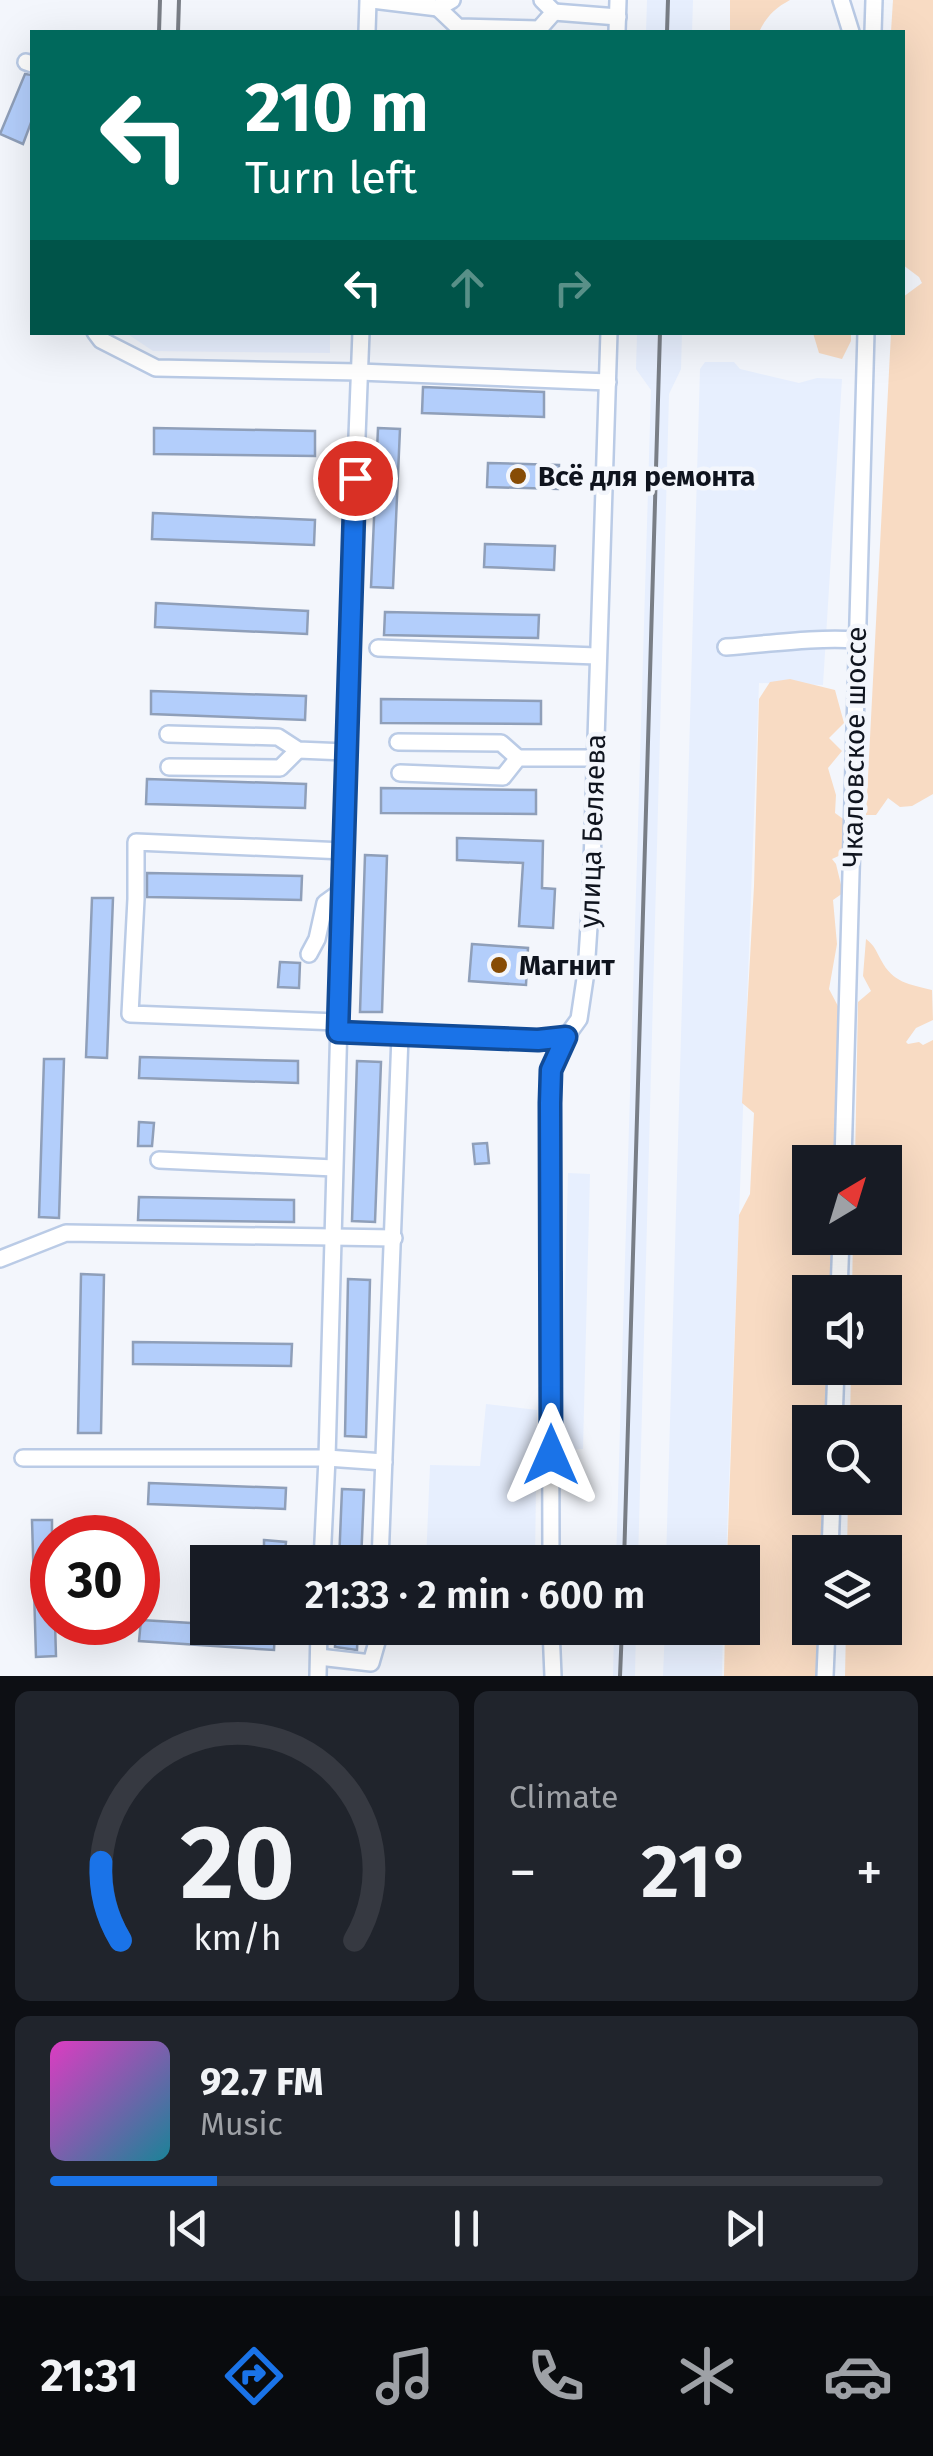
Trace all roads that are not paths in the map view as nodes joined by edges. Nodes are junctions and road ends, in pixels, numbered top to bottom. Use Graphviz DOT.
graph roads {
  1 [pos="370,0"];
  2 [pos="841,0"];
  3 [pos="874,0"];
  4 [pos="445,4"];
  5 [pos="548,6"];
  6 [pos="618,16"];
  7 [pos="367,30"];
  8 [pos="850,30"];
  9 [pos="872,30"];
  10 [pos="97,335"];
  11 [pos="360,335"];
  12 [pos="608,335"];
  13 [pos="866,335"];
  14 [pos="360,372"];
  15 [pos="608,382"];
  16 [pos="857,640"];
  17 [pos="726,646"];
  18 [pos="378,648"];
  19 [pos="596,656"];
  20 [pos="168,734"];
  21 [pos="398,742"];
  22 [pos="298,750"];
  23 [pos="346,752"];
  24 [pos="518,758"];
  25 [pos="595,758"];
  26 [pos="169,767"];
  27 [pos="400,774"];
  28 [pos="344,851"];
  29 [pos="342,890"];
  30 [pos="308,954"];
  31 [pos="338,1027"];
  32 [pos="400,1036"];
  33 [pos="566,1037"];
  34 [pos="843,1145"];
  35 [pos="159,1160"];
  36 [pos="334,1168"];
  37 [pos="332,1235"];
  38 [pos="394,1238"];
  39 [pos="0,1259"];
  40 [pos="23,1458"];
  41 [pos="328,1458"];
  42 [pos="384,1462"];
  43 [pos="323,1545"];
  44 [pos="381,1545"];
  45 [pos="551,1545"];
  46 [pos="319,1645"];
  47 [pos="377,1645"];
  48 [pos="552,1645"];
  49 [pos="826,1645"];
  50 [pos="319,1656"];
  51 [pos="318,1676"];
  52 [pos="554,1676"];
  53 [pos="825,1676"];
  1 -- 4 [label="street"];
  1 -- 7 [label="street"];
  2 -- 8 [label="street"];
  3 -- 9 [label="street"];
  4 -- 5 [label="street"];
  5 -- 6 [label="street"];
  10 -- 14 [label="street"];
  11 -- 14 [label="street"];
  12 -- 15 [label="street, улица Беляева"];
  13 -- 16 [label="street, Чкаловское шоссе"];
  14 -- 15 [label="street"];
  14 -- 23 [label="street"];
  15 -- 19 [label="street, улица Беляева"];
  16 -- 17 [label="street"];
  16 -- 34 [label="street, Чкаловское шоссе"];
  18 -- 19 [label="street"];
  19 -- 25 [label="street, улица Беляева"];
  20 -- 22 [label="street"];
  21 -- 24 [label="street"];
  22 -- 23 [label="street"];
  22 -- 26 [label="street"];
  23 -- 28 [label="street"];
  24 -- 25 [label="street"];
  24 -- 27 [label="street"];
  25 -- 33 [label="street, улица Беляева"];
  28 -- 29 [label="street"];
  28 -- 31 [label="street"];
  29 -- 30 [label="street"];
  29 -- 31 [label="street"];
  31 -- 32 [label="street"];
  31 -- 36 [label="street"];
  32 -- 33 [label="street"];
  32 -- 38 [label="street"];
  33 -- 45 [label="street, улица Беляева"];
  35 -- 36 [label="street"];
  36 -- 37 [label="street"];
  37 -- 38 [label="street"];
  37 -- 39 [label="street"];
  37 -- 41 [label="street"];
  38 -- 42 [label="street"];
  40 -- 41 [label="street"];
  41 -- 42 [label="street"];
  41 -- 43 [label="street"];
  42 -- 44 [label="street"];
  46 -- 50 [label="street"];
  47 -- 50 [label="street"];
  48 -- 52 [label="street"];
  49 -- 53 [label="street"];
  50 -- 51 [label="street"];
}
